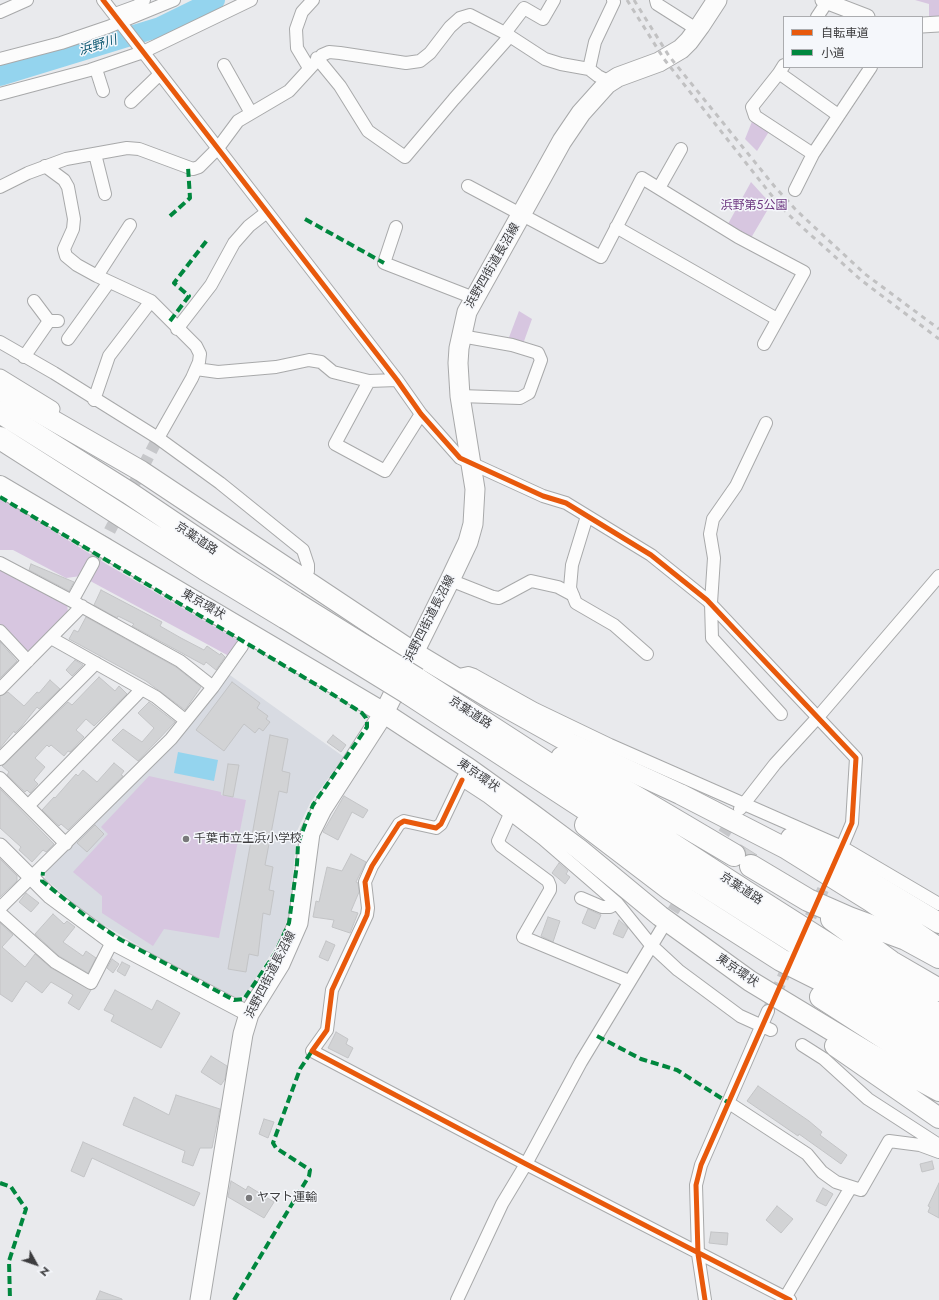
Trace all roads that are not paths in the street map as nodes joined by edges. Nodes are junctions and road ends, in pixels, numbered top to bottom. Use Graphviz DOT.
graph roads {
  1 [pos="27,0"];
  2 [pos="103,0"];
  3 [pos="144,0"];
  4 [pos="174,0"];
  5 [pos="251,0"];
  6 [pos="313,0"];
  7 [pos="554,0"];
  8 [pos="613,0"];
  9 [pos="656,0"];
  10 [pos="717,0"];
  11 [pos="825,1"];
  12 [pos="0,12"];
  13 [pos="818,16"];
  14 [pos="864,16"];
  15 [pos="117,18"];
  16 [pos="939,24"];
  17 [pos="923,25"];
  18 [pos="698,30"];
  19 [pos="508,35"];
  20 [pos="143,52"];
  21 [pos="317,58"];
  22 [pos="0,59"];
  23 [pos="224,65"];
  24 [pos="96,68"];
  25 [pos="310,68"];
  26 [pos="870,68"];
  27 [pos="589,69"];
  28 [pos="781,69"];
  29 [pos="160,74"];
  30 [pos="610,82"];
  31 [pos="103,91"];
  32 [pos="0,94"];
  33 [pos="131,102"];
  34 [pos="251,113"];
  35 [pos="838,115"];
  36 [pos="218,148"];
  37 [pos="681,149"];
  38 [pos="95,154"];
  39 [pos="813,154"];
  40 [pos="45,166"];
  41 [pos="468,186"];
  42 [pos="0,187"];
  43 [pos="659,188"];
  44 [pos="794,190"];
  45 [pos="104,194"];
  46 [pos="267,212"];
  47 [pos="522,216"];
  48 [pos="130,225"];
  49 [pos="396,227"];
  50 [pos="616,228"];
  51 [pos="97,276"];
  52 [pos="109,282"];
  53 [pos="474,298"];
  54 [pos="34,301"];
  55 [pos="151,301"];
  56 [pos="778,319"];
  57 [pos="177,329"];
  58 [pos="461,336"];
  59 [pos="68,339"];
  60 [pos="0,342"];
  61 [pos="764,344"];
  62 [pos="24,357"];
  63 [pos="196,369"];
  64 [pos="0,377"];
  65 [pos="397,380"];
  66 [pos="369,381"];
  67 [pos="0,390"];
  68 [pos="460,396"];
  69 [pos="94,400"];
  70 [pos="0,412"];
  71 [pos="422,414"];
  72 [pos="766,423"];
  73 [pos="0,438"];
  74 [pos="158,438"];
  75 [pos="471,464"];
  76 [pos="141,472"];
  77 [pos="0,486"];
  78 [pos="586,516"];
  79 [pos="0,563"];
  80 [pos="93,563"];
  81 [pos="939,576"];
  82 [pos="303,578"];
  83 [pos="450,580"];
  84 [pos="573,595"];
  85 [pos="710,603"];
  86 [pos="77,604"];
  87 [pos="291,610"];
  88 [pos="0,631"];
  89 [pos="51,638"];
  90 [pos="242,646"];
  91 [pos="413,652"];
  92 [pos="647,654"];
  93 [pos="28,661"];
  94 [pos="96,663"];
  95 [pos="454,676"];
  96 [pos="413,686"];
  97 [pos="213,687"];
  98 [pos="0,689"];
  99 [pos="142,689"];
  100 [pos="462,707"];
  101 [pos="430,708"];
  102 [pos="384,713"];
  103 [pos="781,714"];
  104 [pos="818,717"];
  105 [pos="185,720"];
  106 [pos="0,759"];
  107 [pos="465,774"];
  108 [pos="0,778"];
  109 [pos="680,794"];
  110 [pos="28,806"];
  111 [pos="742,806"];
  112 [pos="510,814"];
  113 [pos="66,844"];
  114 [pos="0,846"];
  115 [pos="840,851"];
  116 [pos="31,877"];
  117 [pos="581,898"];
  118 [pos="808,900"];
  119 [pos="617,903"];
  120 [pos="939,904"];
  121 [pos="0,908"];
  122 [pos="0,913"];
  123 [pos="939,923"];
  124 [pos="661,930"];
  125 [pos="112,942"];
  126 [pos="651,945"];
  127 [pos="939,948"];
  128 [pos="939,958"];
  129 [pos="781,960"];
  130 [pos="629,981"];
  131 [pos="750,981"];
  132 [pos="939,990"];
  133 [pos="768,1011"];
  134 [pos="249,1014"];
  135 [pos="939,1015"];
  136 [pos="766,1028"];
  137 [pos="939,1034"];
  138 [pos="802,1045"];
  139 [pos="939,1056"];
  140 [pos="939,1073"];
  141 [pos="939,1091"];
  142 [pos="729,1103"];
  143 [pos="939,1118"];
  144 [pos="939,1145"];
  145 [pos="939,1152"];
  146 [pos="526,1164"];
  147 [pos="852,1187"];
  148 [pos="698,1254"];
  149 [pos="787,1299"];
  150 [pos="200,1300"];
  151 [pos="457,1300"];
  152 [pos="705,1300"];
  1 -- 12 [label="street"];
  2 -- 15 [label="street"];
  3 -- 15 [label="street"];
  4 -- 15 [label="street"];
  5 -- 20 [label="street"];
  6 -- 25 [label="street"];
  7 -- 19 [label="street"];
  8 -- 27 [label="street"];
  9 -- 18 [label="street"];
  10 -- 18 [label="main road, 浜野四街道長沼線"];
  11 -- 13 [label="street"];
  11 -- 14 [label="street"];
  15 -- 20 [label="street"];
  15 -- 22 [label="street"];
  16 -- 17 [label="street"];
  18 -- 30 [label="main road, 浜野四街道長沼線"];
  19 -- 21 [label="street"];
  19 -- 21 [label="street"];
  19 -- 27 [label="street"];
  20 -- 24 [label="street"];
  20 -- 29 [label="street"];
  21 -- 25 [label="street"];
  23 -- 34 [label="street"];
  24 -- 31 [label="street"];
  24 -- 32 [label="street"];
  25 -- 34 [label="street"];
  26 -- 35 [label="street"];
  27 -- 30 [label="street"];
  28 -- 35 [label="street"];
  28 -- 39 [label="street"];
  29 -- 33 [label="street"];
  29 -- 36 [label="street"];
  30 -- 47 [label="main road, 浜野四街道長沼線"];
  34 -- 36 [label="street"];
  35 -- 39 [label="street"];
  36 -- 38 [label="street"];
  36 -- 46 [label="street"];
  37 -- 43 [label="street"];
  38 -- 40 [label="street"];
  38 -- 45 [label="street"];
  39 -- 44 [label="street"];
  40 -- 42 [label="street"];
  40 -- 51 [label="street"];
  41 -- 47 [label="street"];
  43 -- 50 [label="street"];
  43 -- 56 [label="street"];
  46 -- 57 [label="street"];
  46 -- 65 [label="street"];
  47 -- 50 [label="street"];
  47 -- 53 [label="main road, 浜野四街道長沼線"];
  48 -- 51 [label="street"];
  49 -- 53 [label="street"];
  50 -- 56 [label="street"];
  51 -- 52 [label="street"];
  52 -- 55 [label="street"];
  52 -- 59 [label="street"];
  53 -- 58 [label="main road, 浜野四街道長沼線"];
  54 -- 62 [label="street"];
  55 -- 57 [label="street"];
  55 -- 69 [label="street"];
  56 -- 61 [label="street"];
  57 -- 63 [label="street"];
  58 -- 68 [label="main road, 浜野四街道長沼線"];
  58 -- 68 [label="street"];
  60 -- 62 [label="street"];
  62 -- 69 [label="street"];
  63 -- 66 [label="street"];
  63 -- 74 [label="street"];
  64 -- 76 [label="street"];
  65 -- 66 [label="street"];
  65 -- 71 [label="street"];
  66 -- 71 [label="street"];
  67 -- 76 [label="highway"];
  68 -- 75 [label="main road, 浜野四街道長沼線"];
  69 -- 74 [label="street"];
  70 -- 87 [label="highway, 京葉道路"];
  71 -- 75 [label="street"];
  72 -- 85 [label="street"];
  73 -- 87 [label="highway, 京葉道路"];
  74 -- 82 [label="street"];
  75 -- 78 [label="street"];
  75 -- 83 [label="main road, 浜野四街道長沼線"];
  76 -- 82 [label="highway"];
  77 -- 102 [label="highway, 東京環状"];
  78 -- 84 [label="street"];
  78 -- 85 [label="street"];
  79 -- 86 [label="street"];
  80 -- 86 [label="street"];
  81 -- 104 [label="street"];
  82 -- 91 [label="highway"];
  83 -- 84 [label="street"];
  83 -- 91 [label="main road, 浜野四街道長沼線"];
  84 -- 92 [label="street"];
  85 -- 103 [label="street"];
  85 -- 104 [label="street"];
  86 -- 89 [label="street"];
  86 -- 97 [label="street"];
  87 -- 96 [label="highway, 京葉道路, bridge"];
  88 -- 93 [label="street"];
  89 -- 93 [label="street"];
  89 -- 94 [label="street"];
  90 -- 97 [label="street"];
  91 -- 95 [label="highway"];
  91 -- 102 [label="main road, 浜野四街道長沼線"];
  93 -- 98 [label="street"];
  94 -- 99 [label="street"];
  94 -- 106 [label="street"];
  95 -- 109 [label="highway"];
  95 -- 111 [label="street"];
  96 -- 100 [label="highway, 京葉道路"];
  96 -- 101 [label="highway, 京葉道路"];
  97 -- 105 [label="street"];
  99 -- 105 [label="street"];
  99 -- 110 [label="street"];
  100 -- 118 [label="highway"];
  100 -- 135 [label="highway, 京葉道路"];
  101 -- 129 [label="highway"];
  101 -- 137 [label="highway, 京葉道路"];
  102 -- 107 [label="highway, 東京環状"];
  102 -- 134 [label="main road, 浜野四街道長沼線"];
  104 -- 111 [label="street"];
  104 -- 115 [label="street"];
  105 -- 113 [label="street"];
  107 -- 112 [label="street"];
  107 -- 131 [label="highway, 東京環状"];
  107 -- 146 [label="street"];
  108 -- 110 [label="street"];
  109 -- 123 [label="highway"];
  109 -- 127 [label="highway"];
  110 -- 113 [label="street"];
  111 -- 115 [label="street"];
  112 -- 119 [label="street"];
  112 -- 130 [label="street"];
  113 -- 116 [label="street"];
  114 -- 116 [label="street"];
  115 -- 120 [label="street"];
  116 -- 121 [label="street"];
  116 -- 125 [label="street"];
  117 -- 119 [label="street"];
  118 -- 128 [label="highway"];
  118 -- 132 [label="highway"];
  119 -- 126 [label="street"];
  122 -- 125 [label="street"];
  124 -- 126 [label="street"];
  125 -- 134 [label="street"];
  126 -- 130 [label="street"];
  126 -- 136 [label="street"];
  129 -- 139 [label="highway"];
  129 -- 140 [label="highway"];
  130 -- 146 [label="street"];
  131 -- 141 [label="highway, 東京環状"];
  131 -- 143 [label="highway"];
  133 -- 136 [label="street"];
  134 -- 150 [label="main road, 浜野四街道長沼線"];
  136 -- 142 [label="street"];
  138 -- 144 [label="street"];
  142 -- 147 [label="street"];
  142 -- 148 [label="street"];
  145 -- 147 [label="street"];
  146 -- 148 [label="street"];
  146 -- 151 [label="street"];
  147 -- 149 [label="street"];
  148 -- 149 [label="street"];
  148 -- 152 [label="street"];
}
